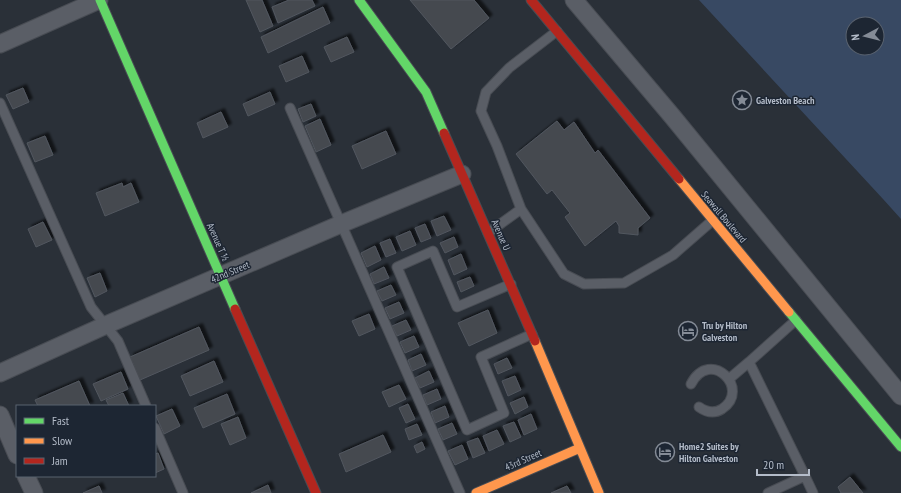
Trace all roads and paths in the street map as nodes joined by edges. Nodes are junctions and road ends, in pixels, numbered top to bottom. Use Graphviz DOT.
graph roads {
  1 [pos="99,0"];
  2 [pos="359,0"];
  3 [pos="531,0"];
  4 [pos="574,0"];
  5 [pos="557,31"];
  6 [pos="0,44"];
  7 [pos="0,103"];
  8 [pos="290,108"];
  9 [pos="462,174"];
  10 [pos="521,209"];
  11 [pos="713,220"];
  12 [pos="341,224"];
  13 [pos="488,233"];
  14 [pos="221,276"];
  15 [pos="510,284"];
  16 [pos="796,320"];
  17 [pos="106,325"];
  18 [pos="532,334"];
  19 [pos="749,362"];
  20 [pos="0,373"];
  21 [pos="729,379"];
  22 [pos="691,384"];
  23 [pos="901,396"];
  24 [pos="146,405"];
  25 [pos="699,408"];
  26 [pos="0,415"];
  27 [pos="156,430"];
  28 [pos="901,447"];
  29 [pos="580,448"];
  30 [pos="16,453"];
  31 [pos="805,476"];
  32 [pos="26,477"];
  33 [pos="34,493"];
  34 [pos="183,493"];
  35 [pos="316,493"];
  36 [pos="460,493"];
  37 [pos="476,493"];
  38 [pos="600,493"];
  39 [pos="768,493"];
  40 [pos="813,493"];
  1 -- 6 [label="street"];
  1 -- 14 [label="street, Avenue T ½"];
  2 -- 9 [label="street, Avenue U"];
  3 -- 5 [label="street, Seawall Boulevard"];
  4 -- 23 [label="street"];
  5 -- 10 [label="lane"];
  5 -- 11 [label="street, Seawall Boulevard"];
  7 -- 17 [label="lane"];
  8 -- 12 [label="lane"];
  9 -- 12 [label="street, 42nd Street"];
  9 -- 13 [label="street, Avenue U"];
  10 -- 11 [label="lane"];
  10 -- 13 [label="lane"];
  11 -- 16 [label="street, Seawall Boulevard"];
  12 -- 14 [label="street, 42nd Street"];
  12 -- 36 [label="lane"];
  13 -- 15 [label="street, Avenue U"];
  14 -- 17 [label="street, 42nd Street"];
  14 -- 35 [label="street, Avenue T ½"];
  15 -- 18 [label="street, Avenue U"];
  15 -- 18 [label="lane"];
  16 -- 19 [label="lane"];
  16 -- 28 [label="street, Seawall Boulevard"];
  17 -- 20 [label="street, 42nd Street"];
  17 -- 24 [label="lane"];
  18 -- 29 [label="street, Avenue U"];
  19 -- 21 [label="lane"];
  19 -- 31 [label="lane"];
  21 -- 22 [label="lane"];
  21 -- 25 [label="lane"];
  26 -- 30 [label="street"];
  27 -- 34 [label="lane"];
  29 -- 37 [label="street, 43rd Street"];
  29 -- 38 [label="street, Avenue U"];
  31 -- 39 [label="lane"];
  31 -- 40 [label="lane"];
  32 -- 33 [label="street"];
}
